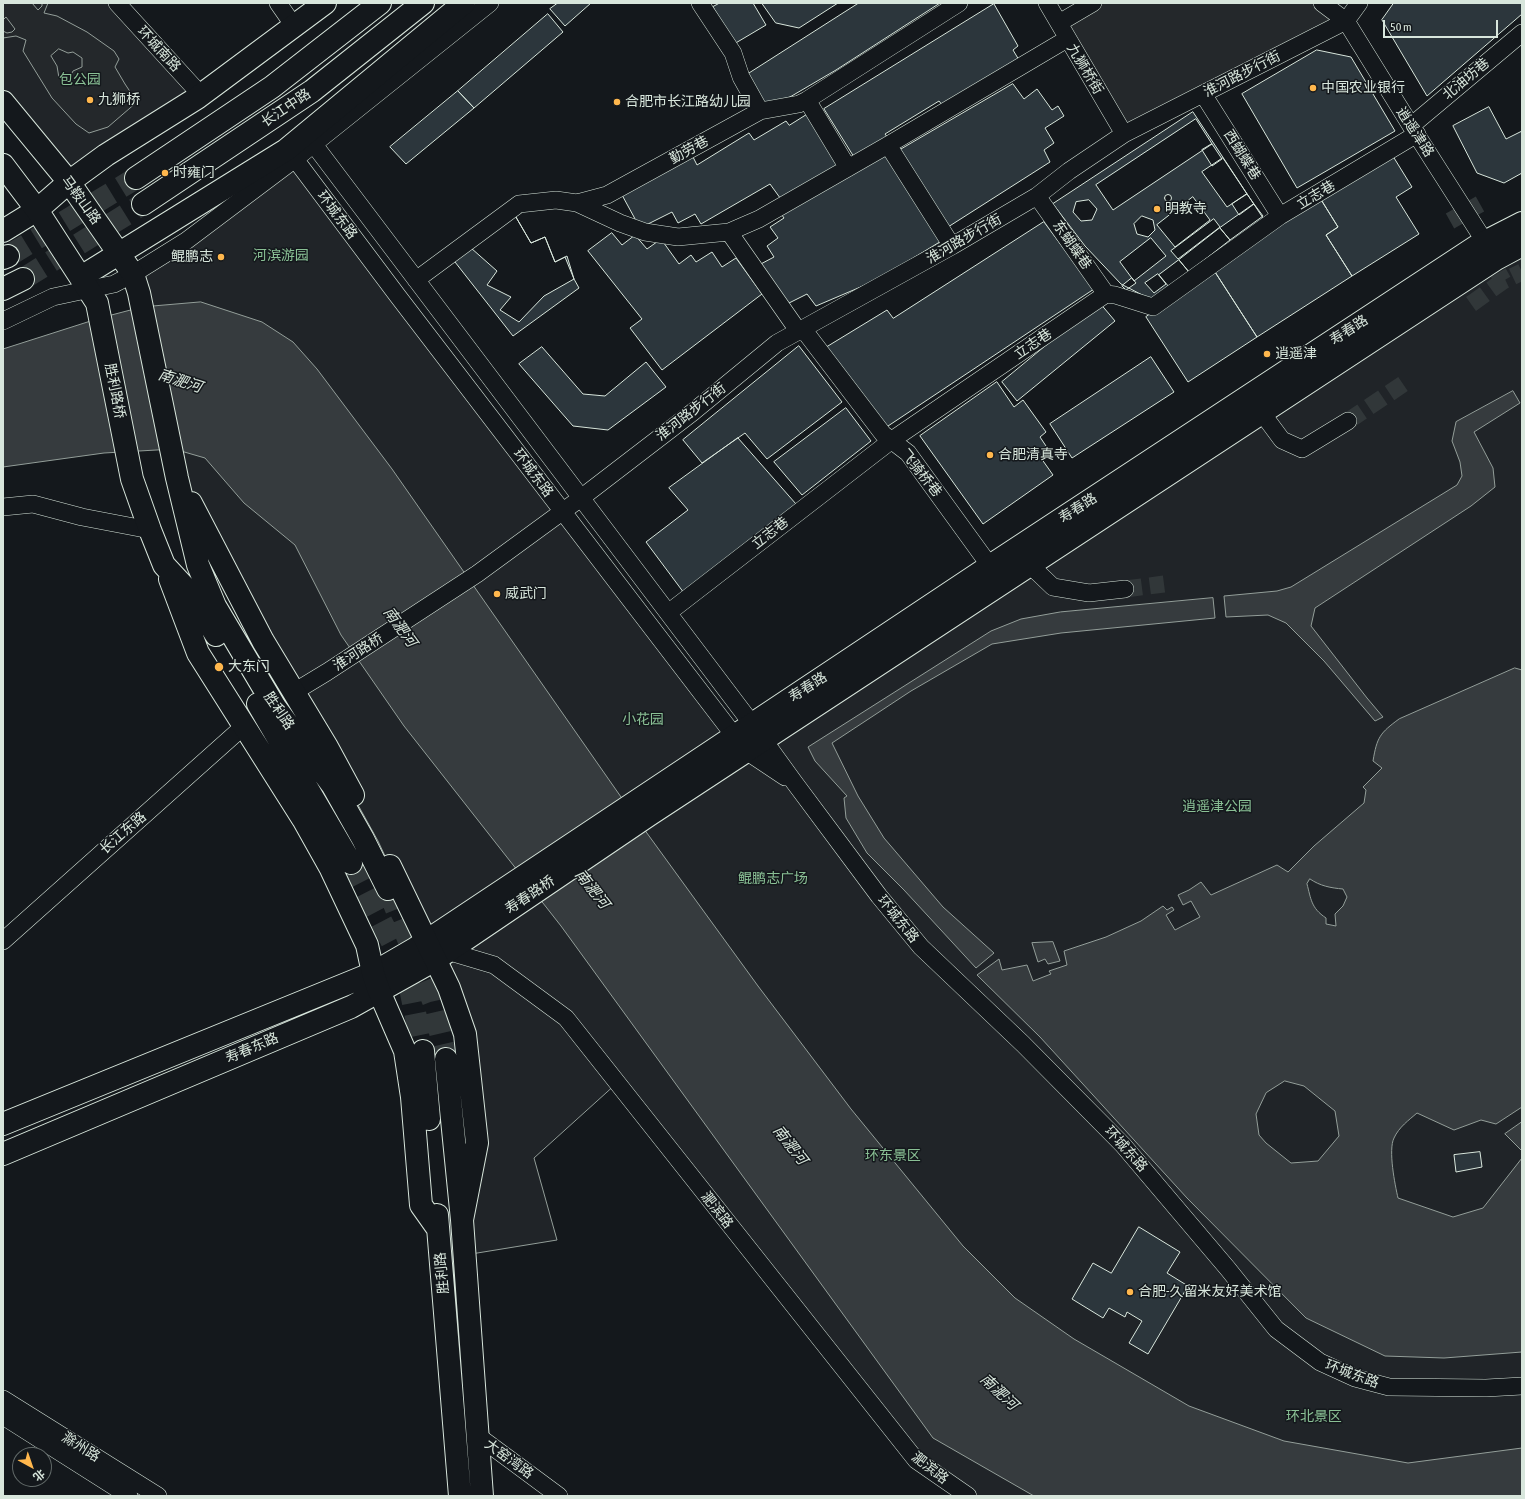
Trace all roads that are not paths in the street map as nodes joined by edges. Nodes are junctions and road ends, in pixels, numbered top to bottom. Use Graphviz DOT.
graph roads {
  1 [pos="117,3"];
  2 [pos="278,3"];
  3 [pos="325,3"];
  4 [pos="380,3"];
  5 [pos="423,3"];
  6 [pos="464,3"];
  7 [pos="490,3"];
  8 [pos="700,3"];
  9 [pos="959,3"];
  10 [pos="1047,3"];
  11 [pos="1093,3"];
  12 [pos="1322,3"];
  13 [pos="1359,3"];
  14 [pos="1346,22"];
  15 [pos="1059,23"];
  16 [pos="294,26"];
  17 [pos="1522,33"];
  18 [pos="1067,39"];
  19 [pos="1203,94"];
  20 [pos="201,95"];
  21 [pos="807,100"];
  22 [pos="3,102"];
  23 [pos="760,111"];
  24 [pos="1414,130"];
  25 [pos="1124,134"];
  26 [pos="310,139"];
  27 [pos="888,145"];
  28 [pos="291,154"];
  29 [pos="3,165"];
  30 [pos="848,168"];
  31 [pos="136,178"];
  32 [pos="69,182"];
  33 [pos="1037,196"];
  34 [pos="577,203"];
  35 [pos="143,204"];
  36 [pos="37,210"];
  37 [pos="1280,216"];
  38 [pos="1522,222"];
  39 [pos="3,231"];
  40 [pos="729,232"];
  41 [pos="1485,242"];
  42 [pos="1522,245"];
  43 [pos="952,246"];
  44 [pos="119,253"];
  45 [pos="133,274"];
  46 [pos="22,279"];
  47 [pos="416,280"];
  48 [pos="3,289"];
  49 [pos="89,290"];
  50 [pos="1106,294"];
  51 [pos="3,322"];
  52 [pos="801,330"];
  53 [pos="1262,413"];
  54 [pos="1348,421"];
  55 [pos="892,440"];
  56 [pos="177,478"];
  57 [pos="132,479"];
  58 [pos="581,498"];
  59 [pos="3,507"];
  60 [pos="562,512"];
  61 [pos="150,530"];
  62 [pos="164,565"];
  63 [pos="1030,565"];
  64 [pos="990,566"];
  65 [pos="1125,590"];
  66 [pos="668,613"];
  67 [pos="294,692"];
  68 [pos="244,726"];
  69 [pos="749,737"];
  70 [pos="643,807"];
  71 [pos="351,863"];
  72 [pos="388,889"];
  73 [pos="486,914"];
  74 [pos="3,941"];
  75 [pos="436,951"];
  76 [pos="376,982"];
  77 [pos="423,1051"];
  78 [pos="446,1059"];
  79 [pos="3,1124"];
  80 [pos="3,1154"];
  81 [pos="462,1220"];
  82 [pos="438,1229"];
  83 [pos="1522,1386"];
  84 [pos="3,1398"];
  85 [pos="3,1416"];
  86 [pos="478,1436"];
  87 [pos="129,1496"];
  88 [pos="158,1496"];
  89 [pos="460,1496"];
  90 [pos="482,1496"];
  91 [pos="560,1496"];
  92 [pos="968,1496"];
  1 -- 20 [label="street, 环城南路"];
  2 -- 16 [label="street"];
  3 -- 16 [label="main road"];
  4 -- 31 [label="main road, 长江中路"];
  5 -- 35 [label="main road, 长江中路"];
  6 -- 26 [label="main road"];
  7 -- 26 [label="street"];
  8 -- 23 [label="street"];
  9 -- 21 [label="street, 勤劳巷"];
  10 -- 15 [label="street, 九狮桥街"];
  11 -- 15 [label="street"];
  12 -- 14 [label="street, 逍遥津路"];
  13 -- 14 [label="street, 淮河路步行街"];
  14 -- 19 [label="street, 淮河路步行街"];
  14 -- 24 [label="street, 逍遥津路"];
  15 -- 18 [label="street, 九狮桥街"];
  16 -- 20 [label="main road"];
  17 -- 24 [label="street, 北油坊巷"];
  18 -- 25 [label="street, 九狮桥街"];
  18 -- 27 [label="street"];
  19 -- 25 [label="street, 淮河路步行街"];
  19 -- 37 [label="street, 西蝴蝶巷"];
  20 -- 32 [label="main road"];
  21 -- 23 [label="street, 勤劳巷"];
  21 -- 30 [label="street"];
  22 -- 32 [label="main road, 马鞍山路"];
  23 -- 34 [label="street, 勤劳巷"];
  24 -- 37 [label="street, 立志巷"];
  24 -- 41 [label="street, 逍遥津路"];
  25 -- 33 [label="street, 淮河路步行街"];
  26 -- 28 [label="main road"];
  26 -- 47 [label="street, 环城东路"];
  27 -- 30 [label="street"];
  27 -- 43 [label="street"];
  28 -- 44 [label="main road"];
  28 -- 45 [label="street"];
  28 -- 60 [label="street, 环城东路"];
  29 -- 36 [label="main road"];
  30 -- 40 [label="street"];
  32 -- 36 [label="main road"];
  32 -- 44 [label="main road, 马鞍山路"];
  33 -- 43 [label="street, 淮河路步行街"];
  33 -- 50 [label="street, 东蝴蝶巷"];
  34 -- 40 [label="street"];
  34 -- 47 [label="street, 勤劳巷"];
  36 -- 39 [label="main road"];
  36 -- 49 [label="main road"];
  37 -- 50 [label="street, 立志巷"];
  38 -- 41 [label="main road, 寿春路"];
  40 -- 52 [label="street, 飞骑桥巷"];
  41 -- 64 [label="main road, 寿春路"];
  42 -- 53 [label="main road, 寿春路"];
  43 -- 52 [label="street, 淮河路步行街"];
  44 -- 45 [label="main road, 马鞍山路"];
  44 -- 49 [label="main road"];
  45 -- 49 [label="street"];
  45 -- 56 [label="main road, 马鞍山路"];
  46 -- 48 [label="main road"];
  47 -- 58 [label="street, 环城东路"];
  49 -- 51 [label="street"];
  49 -- 57 [label="main road, 胜利路桥"];
  50 -- 55 [label="street, 立志巷"];
  52 -- 55 [label="street, 飞骑桥巷"];
  52 -- 58 [label="street, 淮河路步行街"];
  53 -- 54 [label="street"];
  53 -- 63 [label="main road, 寿春路"];
  55 -- 64 [label="street, 飞骑桥巷"];
  55 -- 66 [label="street, 立志巷"];
  56 -- 67 [label="main road"];
  56 -- 72 [label="main road, 胜利路"];
  57 -- 61 [label="main road, 胜利路"];
  58 -- 60 [label="street, 淮河路步行街"];
  58 -- 66 [label="street, 环城东路"];
  59 -- 61 [label="street"];
  60 -- 67 [label="street, 淮河路桥"];
  60 -- 69 [label="street, 环城东路"];
  61 -- 62 [label="main road, 胜利路"];
  62 -- 68 [label="main road"];
  62 -- 71 [label="main road, 胜利路"];
  63 -- 65 [label="street"];
  63 -- 69 [label="main road, 寿春路"];
  64 -- 69 [label="main road, 寿春路"];
  66 -- 69 [label="street, 环城东路"];
  67 -- 75 [label="main road"];
  68 -- 74 [label="street, 长江东路"];
  68 -- 76 [label="main road"];
  69 -- 70 [label="main road, 寿春路"];
  69 -- 83 [label="street, 环城东路"];
  70 -- 73 [label="main road, 寿春路桥"];
  73 -- 75 [label="main road, 寿春东路"];
  75 -- 76 [label="main road, 寿春东路"];
  75 -- 81 [label="main road"];
  75 -- 92 [label="street, 淝滨路"];
  76 -- 79 [label="main road, 寿春东路"];
  76 -- 80 [label="main road, 寿春东路"];
  76 -- 82 [label="main road"];
  77 -- 82 [label="main road, 胜利路"];
  78 -- 81 [label="main road, 胜利路"];
  81 -- 86 [label="main road, 胜利路"];
  82 -- 89 [label="main road, 胜利路"];
  84 -- 88 [label="street, 滁州路"];
  85 -- 87 [label="street, 滁州路"];
  86 -- 90 [label="main road, 胜利路"];
  86 -- 91 [label="street, 大窑湾路"];
}
